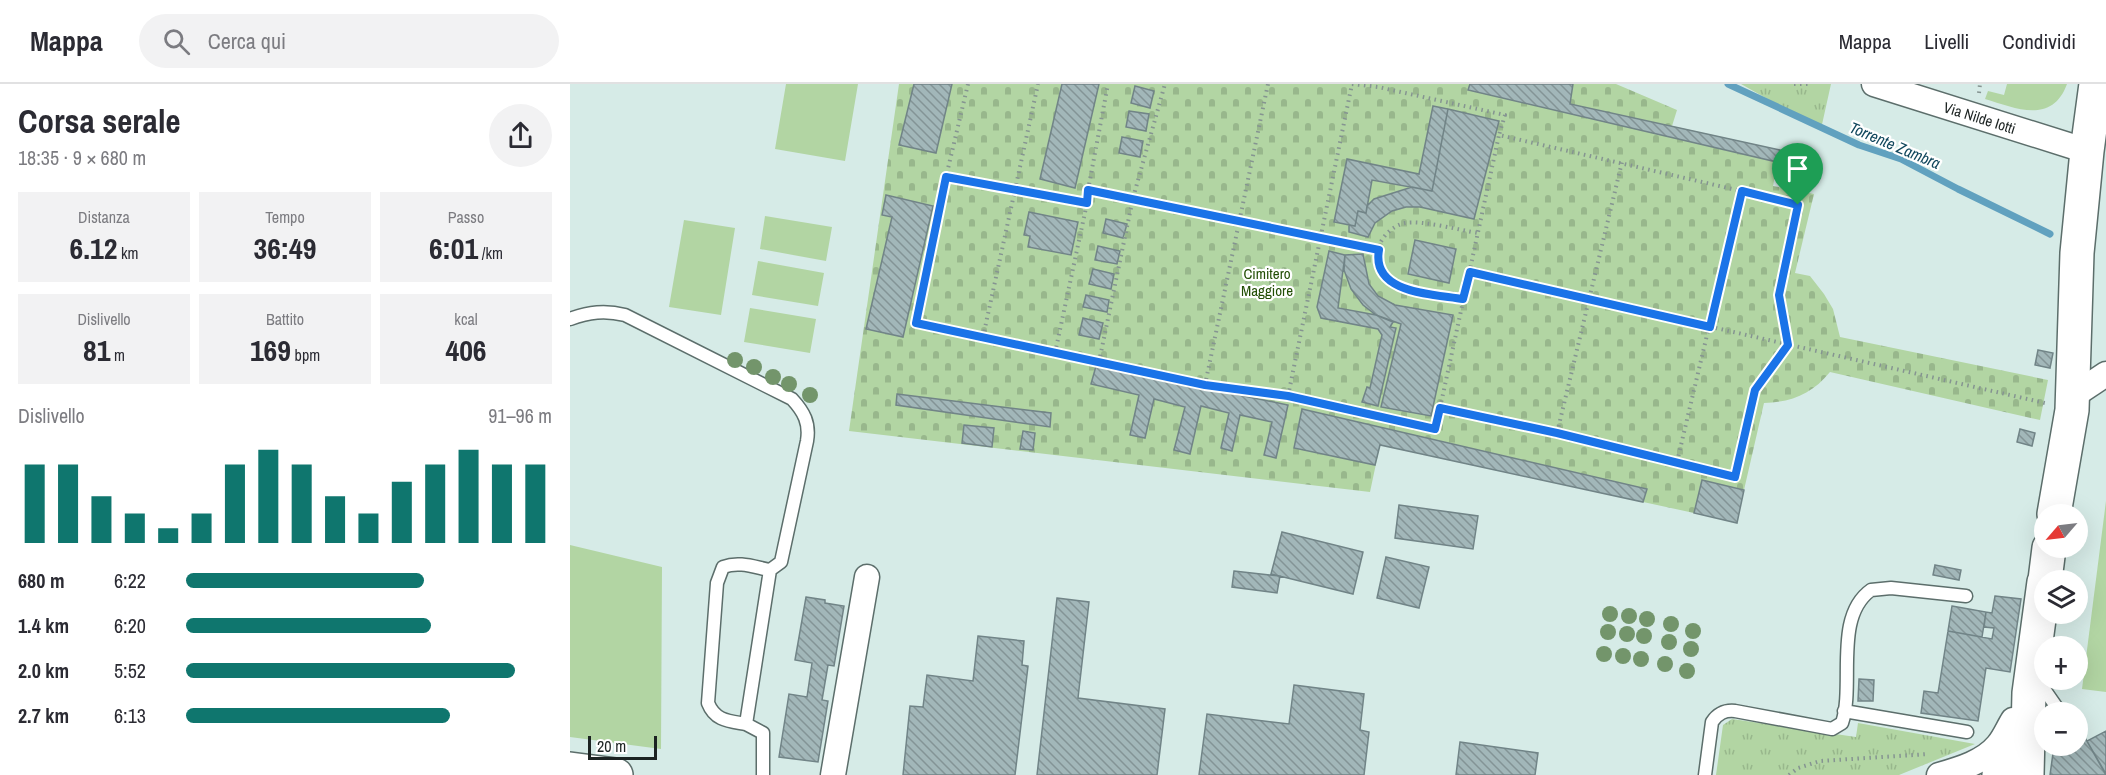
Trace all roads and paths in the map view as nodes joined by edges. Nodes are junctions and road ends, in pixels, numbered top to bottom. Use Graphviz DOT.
graph roads {
  1 [pos="969,84"];
  2 [pos="1038,84"];
  3 [pos="1108,84"];
  4 [pos="1164,84"];
  5 [pos="1268,84"];
  6 [pos="1352,84"];
  7 [pos="1794,84"];
  8 [pos="1809,84"];
  9 [pos="1874,84"];
  10 [pos="2096,84"];
  11 [pos="1379,86"];
  12 [pos="2094,134"];
  13 [pos="1499,135"];
  14 [pos="1622,162"];
  15 [pos="946,177"];
  16 [pos="1088,190"];
  17 [pos="1016,191"];
  18 [pos="1742,191"];
  19 [pos="1133,198"];
  20 [pos="1087,203"];
  21 [pos="1240,220"];
  22 [pos="1478,233"];
  23 [pos="1320,237"];
  24 [pos="1379,250"];
  25 [pos="1470,272"];
  26 [pos="1463,299"];
  27 [pos="1589,299"];
  28 [pos="570,319"];
  29 [pos="1710,327"];
  30 [pos="983,337"];
  31 [pos="1788,345"];
  32 [pos="1055,353"];
  33 [pos="1099,362"];
  34 [pos="2106,374"];
  35 [pos="1205,385"];
  36 [pos="1288,396"];
  37 [pos="2059,399"];
  38 [pos="1440,408"];
  39 [pos="1557,433"];
  40 [pos="1677,462"];
  41 [pos="2054,504"];
  42 [pos="770,570"];
  43 [pos="867,578"];
  44 [pos="1966,596"];
  45 [pos="2039,624"];
  46 [pos="2031,682"];
  47 [pos="2050,702"];
  48 [pos="1844,711"];
  49 [pos="746,724"];
  50 [pos="1967,732"];
  51 [pos="1937,764"];
  52 [pos="570,769"];
  53 [pos="616,775"];
  54 [pos="763,775"];
  55 [pos="833,775"];
  56 [pos="1705,775"];
  57 [pos="1789,775"];
  58 [pos="1998,775"];
  59 [pos="2027,775"];
  1 -- 15 [label="path"];
  2 -- 17 [label="path"];
  3 -- 16 [label="path"];
  4 -- 19 [label="path"];
  5 -- 21 [label="path"];
  6 -- 11 [label="path"];
  6 -- 23 [label="path"];
  7 -- 8 [label="path"];
  9 -- 12 [label="street, Via Nilde Iotti"];
  10 -- 12 [label="main road"];
  11 -- 13 [label="path"];
  12 -- 37 [label="main road"];
  13 -- 14 [label="path"];
  13 -- 22 [label="path"];
  14 -- 18 [label="path"];
  14 -- 27 [label="path"];
  15 -- 17 [label="path"];
  15 -- 30 [label="path"];
  16 -- 19 [label="path"];
  16 -- 20 [label="path"];
  17 -- 20 [label="path"];
  17 -- 30 [label="path"];
  18 -- 29 [label="path"];
  18 -- 31 [label="path"];
  19 -- 21 [label="path"];
  19 -- 33 [label="path"];
  20 -- 32 [label="path"];
  21 -- 23 [label="path"];
  21 -- 35 [label="path"];
  22 -- 24 [label="path"];
  22 -- 25 [label="path"];
  23 -- 24 [label="path"];
  23 -- 36 [label="path"];
  24 -- 26 [label="path"];
  25 -- 26 [label="path"];
  25 -- 27 [label="path"];
  26 -- 38 [label="path"];
  27 -- 29 [label="path"];
  27 -- 39 [label="path"];
  28 -- 42 [label="lane"];
  29 -- 31 [label="path"];
  29 -- 40 [label="path"];
  30 -- 32 [label="path"];
  31 -- 37 [label="path"];
  31 -- 40 [label="path"];
  32 -- 33 [label="path"];
  33 -- 35 [label="path"];
  34 -- 37 [label="street"];
  35 -- 36 [label="path"];
  36 -- 38 [label="path"];
  37 -- 41 [label="main road"];
  38 -- 39 [label="path"];
  39 -- 40 [label="path"];
  42 -- 49 [label="lane"];
  42 -- 49 [label="lane"];
  43 -- 55 [label="street"];
  44 -- 48 [label="lane"];
  45 -- 46 [label="main road"];
  46 -- 47 [label="lane"];
  46 -- 51 [label="street"];
  46 -- 58 [label="main road"];
  46 -- 59 [label="main road"];
  48 -- 50 [label="lane"];
  48 -- 56 [label="lane"];
  49 -- 54 [label="lane"];
  51 -- 57 [label="path"];
  52 -- 53 [label="main road"];
}
